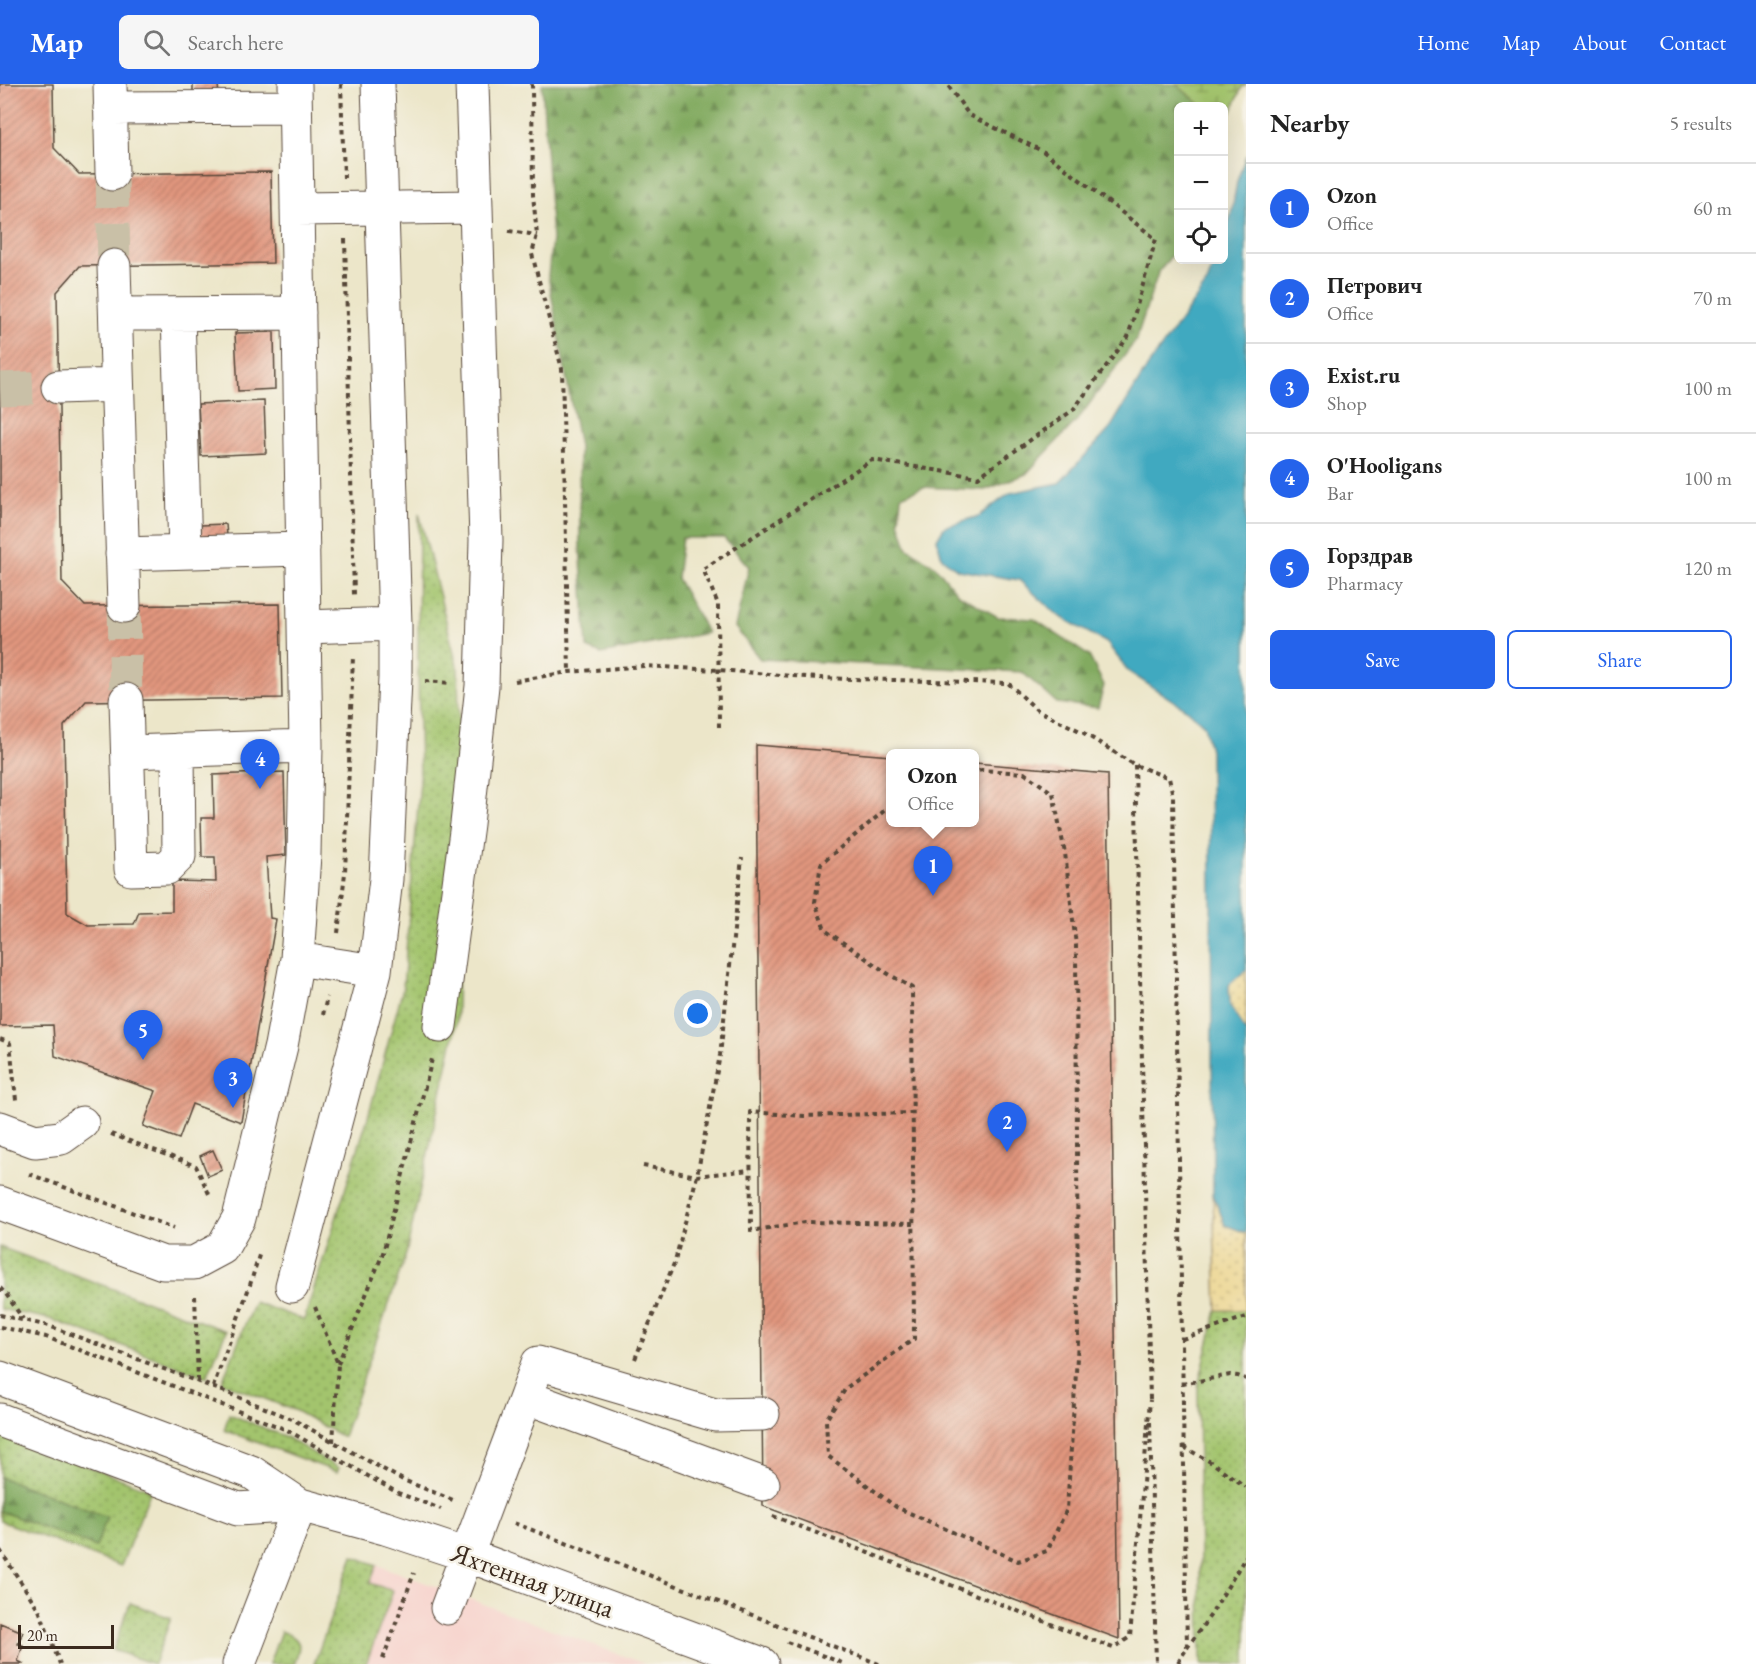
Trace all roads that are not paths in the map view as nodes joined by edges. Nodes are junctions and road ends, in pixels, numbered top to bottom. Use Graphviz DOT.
graph roads {
  1 [pos="378,84"];
  2 [pos="472,84"];
  3 [pos="110,96"];
  4 [pos="172,96"];
  5 [pos="295,96"];
  6 [pos="112,174"];
  7 [pos="476,207"];
  8 [pos="391,208"];
  9 [pos="297,209"];
  10 [pos="114,266"];
  11 [pos="299,313"];
  12 [pos="116,314"];
  13 [pos="178,314"];
  14 [pos="117,385"];
  15 [pos="58,387"];
  16 [pos="303,549"];
  17 [pos="185,552"];
  18 [pos="122,554"];
  19 [pos="124,606"];
  20 [pos="395,624"];
  21 [pos="304,627"];
  22 [pos="126,700"];
  23 [pos="306,746"];
  24 [pos="178,750"];
  25 [pos="128,752"];
  26 [pos="297,959"];
  27 [pos="375,971"];
  28 [pos="440,1026"];
  29 [pos="7,1118"];
  30 [pos="82,1123"];
  31 [pos="0,1203"];
  32 [pos="292,1286"];
  33 [pos="0,1378"];
  34 [pos="539,1401"];
  35 [pos="763,1414"];
  36 [pos="0,1420"];
  37 [pos="766,1499"];
  38 [pos="300,1505"];
  39 [pos="467,1555"];
  40 [pos="451,1598"];
  41 [pos="239,1664"];
  42 [pos="762,1664"];
  1 -- 8 [label="street"];
  2 -- 7 [label="street"];
  3 -- 4 [label="street"];
  3 -- 6 [label="street"];
  4 -- 5 [label="street"];
  5 -- 9 [label="street"];
  7 -- 8 [label="street"];
  7 -- 28 [label="street"];
  8 -- 9 [label="street"];
  8 -- 20 [label="street"];
  9 -- 11 [label="street"];
  10 -- 12 [label="street"];
  11 -- 13 [label="street"];
  11 -- 16 [label="street"];
  12 -- 13 [label="street"];
  12 -- 14 [label="street"];
  13 -- 17 [label="street"];
  14 -- 15 [label="street"];
  14 -- 18 [label="street"];
  16 -- 17 [label="street"];
  16 -- 21 [label="street"];
  17 -- 18 [label="street"];
  18 -- 19 [label="street"];
  20 -- 21 [label="street"];
  20 -- 27 [label="street"];
  21 -- 23 [label="street"];
  22 -- 25 [label="street"];
  23 -- 24 [label="street"];
  23 -- 26 [label="street"];
  24 -- 25 [label="street"];
  24 -- 25 [label="street"];
  26 -- 27 [label="street"];
  26 -- 31 [label="street"];
  27 -- 32 [label="street"];
  29 -- 30 [label="street"];
  33 -- 38 [label="street, Яхтенная улица"];
  34 -- 35 [label="street"];
  34 -- 37 [label="street"];
  34 -- 39 [label="street"];
  36 -- 38 [label="street, Яхтенная улица"];
  38 -- 39 [label="street, Яхтенная улица"];
  38 -- 41 [label="street"];
  39 -- 40 [label="street"];
  39 -- 42 [label="street, Яхтенная улица"];
}
